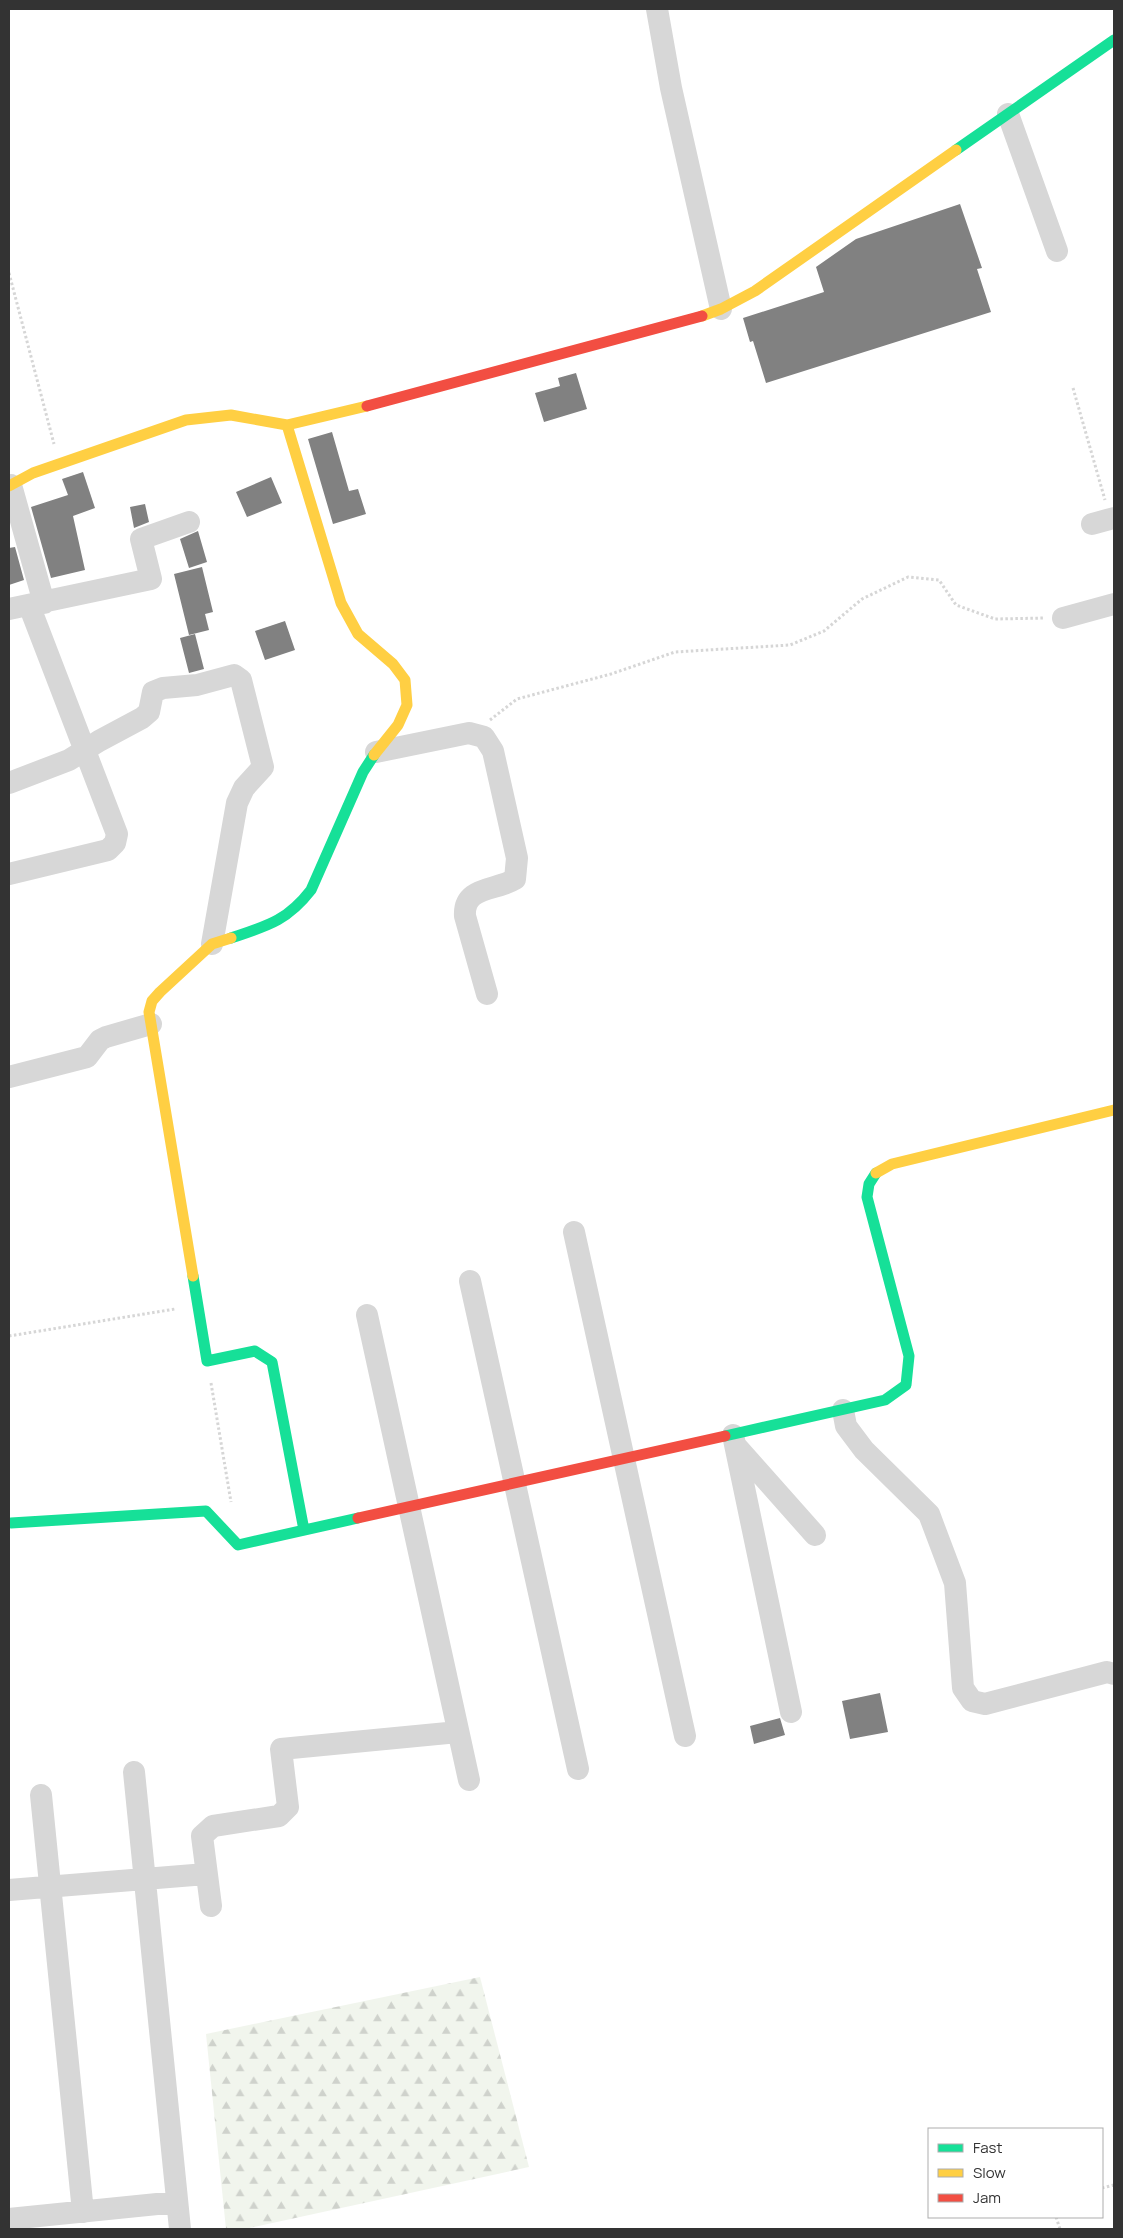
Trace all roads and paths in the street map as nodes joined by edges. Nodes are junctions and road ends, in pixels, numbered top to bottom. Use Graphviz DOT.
graph roads {
  1 [pos="657,9"];
  2 [pos="1114,40"];
  3 [pos="1008,114"];
  4 [pos="1058,251"];
  5 [pos="9,273"];
  6 [pos="721,310"];
  7 [pos="1073,388"];
  8 [pos="287,425"];
  9 [pos="60,464"];
  10 [pos="10,485"];
  11 [pos="1106,520"];
  12 [pos="189,522"];
  13 [pos="1114,604"];
  14 [pos="27,606"];
  15 [pos="1063,618"];
  16 [pos="484,737"];
  17 [pos="84,752"];
  18 [pos="376,752"];
  19 [pos="9,783"];
  20 [pos="9,874"];
  21 [pos="212,944"];
  22 [pos="486,994"];
  23 [pos="151,1024"];
  24 [pos="9,1077"];
  25 [pos="1114,1110"];
  26 [pos="574,1232"];
  27 [pos="470,1281"];
  28 [pos="198,1306"];
  29 [pos="368,1315"];
  30 [pos="9,1336"];
  31 [pos="207,1361"];
  32 [pos="843,1410"];
  33 [pos="734,1440"];
  34 [pos="624,1459"];
  35 [pos="514,1483"];
  36 [pos="231,1506"];
  37 [pos="409,1507"];
  38 [pos="11,1523"];
  39 [pos="304,1530"];
  40 [pos="814,1535"];
  41 [pos="1114,1674"];
  42 [pos="792,1712"];
  43 [pos="458,1732"];
  44 [pos="685,1736"];
  45 [pos="578,1769"];
  46 [pos="134,1772"];
  47 [pos="469,1780"];
  48 [pos="41,1795"];
  49 [pos="206,1874"];
  50 [pos="145,1879"];
  51 [pos="50,1886"];
  52 [pos="9,1890"];
  53 [pos="210,1906"];
  54 [pos="176,2202"];
  55 [pos="83,2212"];
  56 [pos="9,2219"];
  57 [pos="180,2229"];
  1 -- 6 [label="street"];
  2 -- 3 [label="street"];
  3 -- 4 [label="street"];
  3 -- 6 [label="street"];
  5 -- 9 [label="path"];
  6 -- 8 [label="street"];
  7 -- 11 [label="path"];
  8 -- 9 [label="street"];
  8 -- 18 [label="street"];
  9 -- 10 [label="street"];
  10 -- 14 [label="street"];
  12 -- 14 [label="street"];
  13 -- 15 [label="street"];
  14 -- 17 [label="street"];
  15 -- 16 [label="path"];
  16 -- 18 [label="street"];
  16 -- 22 [label="street"];
  17 -- 19 [label="street"];
  17 -- 20 [label="street"];
  17 -- 21 [label="street"];
  18 -- 21 [label="street"];
  21 -- 23 [label="street"];
  23 -- 24 [label="street"];
  23 -- 28 [label="street"];
  25 -- 32 [label="street"];
  26 -- 34 [label="street"];
  27 -- 35 [label="street"];
  28 -- 30 [label="path"];
  28 -- 31 [label="street"];
  29 -- 37 [label="street"];
  31 -- 36 [label="path"];
  31 -- 39 [label="street"];
  32 -- 33 [label="street"];
  32 -- 41 [label="street"];
  33 -- 34 [label="street"];
  33 -- 40 [label="street"];
  33 -- 42 [label="street"];
  34 -- 35 [label="street"];
  34 -- 44 [label="street"];
  35 -- 37 [label="street"];
  35 -- 45 [label="street"];
  37 -- 39 [label="street"];
  37 -- 43 [label="street"];
  38 -- 39 [label="street"];
  43 -- 47 [label="street"];
  43 -- 49 [label="street"];
  46 -- 50 [label="street"];
  48 -- 51 [label="street"];
  49 -- 50 [label="street"];
  49 -- 53 [label="street"];
  50 -- 51 [label="street"];
  50 -- 54 [label="street"];
  51 -- 52 [label="street"];
  51 -- 55 [label="street"];
  54 -- 55 [label="street"];
  54 -- 57 [label="street"];
  55 -- 56 [label="street"];
}
